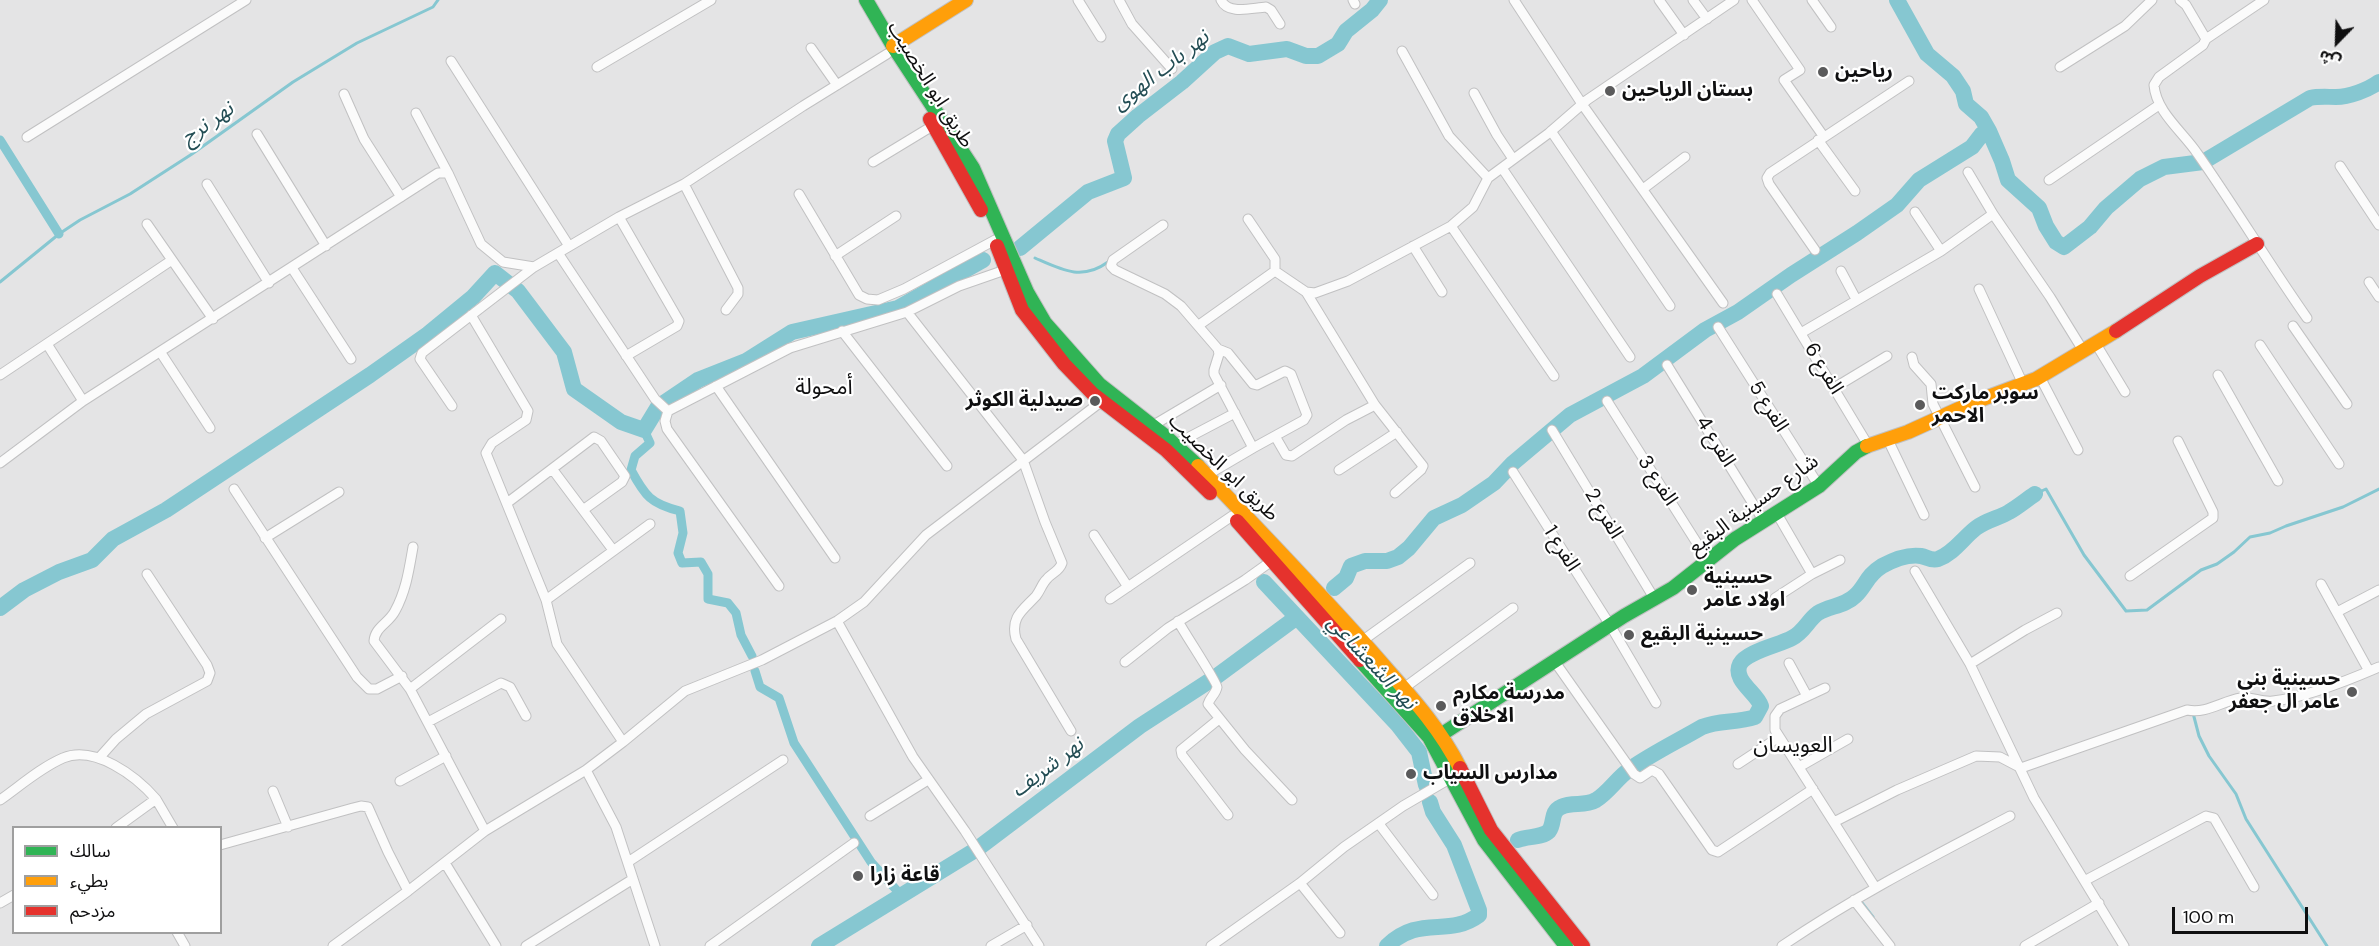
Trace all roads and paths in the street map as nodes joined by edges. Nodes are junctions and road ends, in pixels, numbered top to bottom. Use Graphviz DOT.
graph roads {
  1 [pos="246,0"];
  2 [pos="711,0"];
  3 [pos="854,0"];
  4 [pos="866,0"];
  5 [pos="966,0"];
  6 [pos="1078,0"];
  7 [pos="1119,0"];
  8 [pos="1221,0"];
  9 [pos="1514,0"];
  10 [pos="1659,0"];
  11 [pos="1693,0"];
  12 [pos="1734,0"];
  13 [pos="1752,0"];
  14 [pos="1812,0"];
  15 [pos="2152,0"];
  16 [pos="2180,0"];
  17 [pos="2264,0"];
  18 [pos="1707,19"];
  19 [pos="1280,24"];
  20 [pos="1831,27"];
  21 [pos="1683,35"];
  22 [pos="1101,37"];
  23 [pos="2206,39"];
  24 [pos="810,48"];
  25 [pos="890,50"];
  26 [pos="1402,51"];
  27 [pos="451,61"];
  28 [pos="597,67"];
  29 [pos="2060,67"];
  30 [pos="1172,69"];
  31 [pos="1909,81"];
  32 [pos="837,85"];
  33 [pos="1474,93"];
  34 [pos="344,94"];
  35 [pos="1582,104"];
  36 [pos="2159,105"];
  37 [pos="416,113"];
  38 [pos="934,126"];
  39 [pos="1551,131"];
  40 [pos="257,134"];
  41 [pos="27,136"];
  42 [pos="1821,139"];
  43 [pos="1685,157"];
  44 [pos="1513,159"];
  45 [pos="873,162"];
  46 [pos="2340,166"];
  47 [pos="1502,168"];
  48 [pos="1968,172"];
  49 [pos="448,173"];
  50 [pos="1488,178"];
  51 [pos="2049,180"];
  52 [pos="207,184"];
  53 [pos="684,184"];
  54 [pos="1643,189"];
  55 [pos="1855,191"];
  56 [pos="799,194"];
  57 [pos="401,197"];
  58 [pos="1915,212"];
  59 [pos="1993,214"];
  60 [pos="896,216"];
  61 [pos="619,217"];
  62 [pos="1248,219"];
  63 [pos="147,224"];
  64 [pos="1163,225"];
  65 [pos="2379,225"];
  66 [pos="1451,226"];
  67 [pos="995,240"];
  68 [pos="2257,244"];
  69 [pos="326,246"];
  70 [pos="569,246"];
  71 [pos="1413,246"];
  72 [pos="1815,250"];
  73 [pos="1941,251"];
  74 [pos="558,253"];
  75 [pos="835,256"];
  76 [pos="172,260"];
  77 [pos="292,267"];
  78 [pos="534,267"];
  79 [pos="1005,270"];
  80 [pos="1275,271"];
  81 [pos="1841,271"];
  82 [pos="2369,282"];
  83 [pos="269,283"];
  84 [pos="1979,289"];
  85 [pos="1306,292"];
  86 [pos="1442,292"];
  87 [pos="1777,294"];
  88 [pos="2379,297"];
  89 [pos="1856,299"];
  90 [pos="1723,303"];
  91 [pos="1670,306"];
  92 [pos="726,310"];
  93 [pos="907,312"];
  94 [pos="471,315"];
  95 [pos="2307,318"];
  96 [pos="213,319"];
  97 [pos="1198,324"];
  98 [pos="2293,326"];
  99 [pos="1718,327"];
  100 [pos="842,331"];
  101 [pos="1801,333"];
  102 [pos="47,344"];
  103 [pos="2096,344"];
  104 [pos="2260,345"];
  105 [pos="1218,349"];
  106 [pos="2084,352"];
  107 [pos="160,353"];
  108 [pos="626,356"];
  109 [pos="1887,356"];
  110 [pos="1630,357"];
  111 [pos="1912,357"];
  112 [pos="351,359"];
  113 [pos="1068,360"];
  114 [pos="1667,365"];
  115 [pos="0,375"];
  116 [pos="2218,375"];
  117 [pos="1554,376"];
  118 [pos="2040,377"];
  119 [pos="2023,384"];
  120 [pos="1221,385"];
  121 [pos="716,386"];
  122 [pos="1834,388"];
  123 [pos="2125,392"];
  124 [pos="83,401"];
  125 [pos="1102,401"];
  126 [pos="1607,401"];
  127 [pos="2347,404"];
  128 [pos="1375,405"];
  129 [pos="452,406"];
  130 [pos="666,410"];
  131 [pos="1236,413"];
  132 [pos="1941,418"];
  133 [pos="1152,426"];
  134 [pos="210,428"];
  135 [pos="1552,430"];
  136 [pos="1396,432"];
  137 [pos="1275,436"];
  138 [pos="1888,440"];
  139 [pos="2178,441"];
  140 [pos="1176,444"];
  141 [pos="1868,445"];
  142 [pos="1253,448"];
  143 [pos="2078,450"];
  144 [pos="1023,460"];
  145 [pos="0,463"];
  146 [pos="2339,464"];
  147 [pos="947,466"];
  148 [pos="553,470"];
  149 [pos="1339,470"];
  150 [pos="1513,472"];
  151 [pos="1207,475"];
  152 [pos="2278,481"];
  153 [pos="1819,486"];
  154 [pos="1975,487"];
  155 [pos="234,489"];
  156 [pos="339,492"];
  157 [pos="1395,493"];
  158 [pos="507,503"];
  159 [pos="583,510"];
  160 [pos="1776,512"];
  161 [pos="1924,515"];
  162 [pos="1232,516"];
  163 [pos="1763,520"];
  164 [pos="650,524"];
  165 [pos="1094,535"];
  166 [pos="265,538"];
  167 [pos="413,547"];
  168 [pos="613,550"];
  169 [pos="835,558"];
  170 [pos="1273,560"];
  171 [pos="1707,560"];
  172 [pos="1840,560"];
  173 [pos="1470,563"];
  174 [pos="1915,571"];
  175 [pos="147,574"];
  176 [pos="1812,574"];
  177 [pos="2130,576"];
  178 [pos="2321,584"];
  179 [pos="780,586"];
  180 [pos="1128,586"];
  181 [pos="2379,590"];
  182 [pos="1654,598"];
  183 [pos="1775,598"];
  184 [pos="1110,599"];
  185 [pos="546,600"];
  186 [pos="1513,608"];
  187 [pos="2337,612"];
  188 [pos="2057,614"];
  189 [pos="501,619"];
  190 [pos="837,621"];
  191 [pos="1178,621"];
  192 [pos="1610,625"];
  193 [pos="1362,641"];
  194 [pos="1125,662"];
  195 [pos="1555,662"];
  196 [pos="1789,663"];
  197 [pos="1970,664"];
  198 [pos="2379,667"];
  199 [pos="2369,671"];
  200 [pos="402,676"];
  201 [pos="1404,688"];
  202 [pos="1825,688"];
  203 [pos="410,689"];
  204 [pos="1807,696"];
  205 [pos="1656,704"];
  206 [pos="526,716"];
  207 [pos="1219,719"];
  208 [pos="428,722"];
  209 [pos="1071,730"];
  210 [pos="1442,734"];
  211 [pos="1779,737"];
  212 [pos="1848,739"];
  213 [pos="623,742"];
  214 [pos="446,756"];
  215 [pos="99,758"];
  216 [pos="783,760"];
  217 [pos="1738,764"];
  218 [pos="1798,767"];
  219 [pos="2021,768"];
  220 [pos="585,770"];
  221 [pos="1451,778"];
  222 [pos="928,780"];
  223 [pos="400,782"];
  224 [pos="1813,789"];
  225 [pos="273,791"];
  226 [pos="156,799"];
  227 [pos="0,800"];
  228 [pos="1292,800"];
  229 [pos="870,816"];
  230 [pos="1228,816"];
  231 [pos="2010,816"];
  232 [pos="1834,822"];
  233 [pos="1379,824"];
  234 [pos="119,826"];
  235 [pos="172,826"];
  236 [pos="288,827"];
  237 [pos="485,831"];
  238 [pos="854,843"];
  239 [pos="222,844"];
  240 [pos="628,862"];
  241 [pos="444,863"];
  242 [pos="633,879"];
  243 [pos="2086,880"];
  244 [pos="1300,883"];
  245 [pos="1875,886"];
  246 [pos="2254,887"];
  247 [pos="408,891"];
  248 [pos="1433,895"];
  249 [pos="1854,900"];
  250 [pos="2099,903"];
  251 [pos="1545,908"];
  252 [pos="1027,926"];
  253 [pos="1340,933"];
  254 [pos="333,946"];
  255 [pos="496,946"];
  256 [pos="526,946"];
  257 [pos="655,946"];
  258 [pos="710,946"];
  259 [pos="991,946"];
  260 [pos="1039,946"];
  261 [pos="1211,946"];
  262 [pos="1566,946"];
  263 [pos="1583,946"];
  264 [pos="1782,946"];
  265 [pos="1890,946"];
  266 [pos="2025,946"];
  267 [pos="2124,946"];
  1 -- 41 [label="street"];
  2 -- 28 [label="street"];
  3 -- 25 [label="main road, طريق ابو الخصيب"];
  4 -- 25 [label="main road, طريق ابو الخصيب"];
  5 -- 25 [label="main road"];
  6 -- 22 [label="street"];
  7 -- 30 [label="street"];
  8 -- 19 [label="street"];
  9 -- 35 [label="street"];
  10 -- 21 [label="street"];
  11 -- 18 [label="street"];
  12 -- 18 [label="street"];
  13 -- 42 [label="street"];
  14 -- 20 [label="street"];
  15 -- 29 [label="street"];
  16 -- 23 [label="street"];
  17 -- 23 [label="street"];
  18 -- 21 [label="street"];
  21 -- 35 [label="street"];
  23 -- 36 [label="street"];
  24 -- 32 [label="street"];
  25 -- 32 [label="street"];
  25 -- 38 [label="main road, طريق ابو الخصيب"];
  25 -- 113 [label="main road, طريق ابو الخصيب"];
  26 -- 50 [label="street"];
  27 -- 70 [label="street"];
  31 -- 42 [label="street"];
  32 -- 53 [label="street"];
  33 -- 44 [label="street"];
  34 -- 57 [label="street"];
  35 -- 39 [label="street"];
  35 -- 54 [label="street"];
  36 -- 51 [label="street"];
  36 -- 68 [label="street"];
  37 -- 49 [label="street"];
  38 -- 45 [label="street"];
  38 -- 67 [label="main road, طريق ابو الخصيب"];
  39 -- 44 [label="street"];
  39 -- 91 [label="street"];
  40 -- 69 [label="street"];
  42 -- 55 [label="street"];
  42 -- 72 [label="street"];
  43 -- 54 [label="street"];
  44 -- 47 [label="street"];
  46 -- 65 [label="street"];
  47 -- 50 [label="street"];
  47 -- 110 [label="street"];
  48 -- 59 [label="street"];
  49 -- 57 [label="street"];
  49 -- 78 [label="street"];
  50 -- 66 [label="street"];
  52 -- 83 [label="street"];
  53 -- 61 [label="street"];
  53 -- 92 [label="street"];
  54 -- 90 [label="street"];
  56 -- 75 [label="street"];
  57 -- 69 [label="street"];
  58 -- 73 [label="street"];
  59 -- 73 [label="street"];
  59 -- 106 [label="street"];
  60 -- 75 [label="street"];
  61 -- 70 [label="street"];
  61 -- 108 [label="street"];
  62 -- 80 [label="street"];
  63 -- 76 [label="street"];
  64 -- 97 [label="street"];
  66 -- 71 [label="street"];
  66 -- 117 [label="street"];
  67 -- 75 [label="street"];
  67 -- 79 [label="main road, طريق ابو الخصيب"];
  68 -- 95 [label="street"];
  68 -- 103 [label="main road, شارع حسينية البقيع"];
  69 -- 77 [label="street"];
  70 -- 74 [label="street"];
  71 -- 85 [label="street"];
  71 -- 86 [label="street"];
  73 -- 89 [label="street"];
  74 -- 78 [label="street"];
  74 -- 108 [label="street"];
  76 -- 96 [label="street"];
  76 -- 102 [label="street"];
  77 -- 83 [label="street"];
  77 -- 112 [label="street"];
  78 -- 94 [label="street"];
  79 -- 93 [label="street"];
  79 -- 113 [label="main road, طريق ابو الخصيب"];
  80 -- 85 [label="street"];
  80 -- 97 [label="street"];
  81 -- 89 [label="street"];
  82 -- 88 [label="street"];
  83 -- 96 [label="street"];
  84 -- 119 [label="street"];
  85 -- 128 [label="street"];
  87 -- 101 [label="street, الفرع 6"];
  89 -- 101 [label="street"];
  93 -- 100 [label="street"];
  93 -- 144 [label="street"];
  94 -- 129 [label="street"];
  94 -- 158 [label="street"];
  96 -- 107 [label="street"];
  97 -- 105 [label="street"];
  98 -- 127 [label="street"];
  99 -- 153 [label="street, الفرع 5"];
  100 -- 121 [label="street"];
  100 -- 147 [label="street"];
  101 -- 122 [label="street, الفرع 6"];
  102 -- 115 [label="street"];
  102 -- 124 [label="street"];
  103 -- 106 [label="main road, شارع حسينية البقيع"];
  103 -- 123 [label="street"];
  104 -- 146 [label="street"];
  105 -- 120 [label="street"];
  105 -- 137 [label="street"];
  106 -- 118 [label="main road, شارع حسينية البقيع"];
  107 -- 124 [label="street"];
  107 -- 134 [label="street"];
  108 -- 130 [label="street"];
  109 -- 122 [label="street"];
  111 -- 132 [label="street"];
  113 -- 125 [label="main road, طريق ابو الخصيب"];
  113 -- 133 [label="main road, طريق ابو الخصيب"];
  114 -- 163 [label="street, الفرع 4"];
  116 -- 152 [label="street"];
  118 -- 119 [label="main road, شارع حسينية البقيع"];
  118 -- 143 [label="street"];
  119 -- 132 [label="main road, شارع حسينية البقيع"];
  120 -- 131 [label="street"];
  120 -- 133 [label="street"];
  121 -- 130 [label="street"];
  121 -- 169 [label="street"];
  122 -- 141 [label="street, الفرع 6"];
  124 -- 145 [label="street"];
  125 -- 144 [label="street"];
  125 -- 162 [label="main road, طريق ابو الخصيب"];
  126 -- 171 [label="street, الفرع 3"];
  128 -- 136 [label="street"];
  128 -- 137 [label="street"];
  130 -- 179 [label="street"];
  131 -- 140 [label="street"];
  131 -- 142 [label="street"];
  132 -- 138 [label="main road, شارع حسينية البقيع"];
  132 -- 154 [label="street"];
  133 -- 140 [label="main road, طريق ابو الخصيب"];
  135 -- 182 [label="street, الفرع 2"];
  136 -- 149 [label="street"];
  136 -- 157 [label="street"];
  137 -- 142 [label="street"];
  138 -- 141 [label="main road, شارع حسينية البقيع"];
  138 -- 161 [label="street"];
  139 -- 177 [label="street"];
  140 -- 151 [label="main road, طريق ابو الخصيب"];
  141 -- 153 [label="main road, شارع حسينية البقيع"];
  142 -- 151 [label="street"];
  144 -- 190 [label="street"];
  144 -- 209 [label="street"];
  148 -- 158 [label="street"];
  148 -- 159 [label="street"];
  148 -- 159 [label="street"];
  150 -- 192 [label="street, الفرع 1"];
  151 -- 193 [label="main road, طريق ابو الخصيب"];
  153 -- 160 [label="main road, شارع حسينية البقيع"];
  155 -- 166 [label="street"];
  156 -- 166 [label="street"];
  158 -- 185 [label="street"];
  159 -- 168 [label="street"];
  160 -- 163 [label="main road, شارع حسينية البقيع"];
  160 -- 176 [label="street"];
  162 -- 170 [label="main road, طريق ابو الخصيب"];
  162 -- 180 [label="street"];
  163 -- 171 [label="main road, شارع حسينية البقيع"];
  164 -- 168 [label="street"];
  165 -- 180 [label="street"];
  166 -- 200 [label="street"];
  167 -- 200 [label="street"];
  168 -- 185 [label="street"];
  170 -- 191 [label="street"];
  170 -- 221 [label="main road, طريق ابو الخصيب"];
  171 -- 182 [label="main road, شارع حسينية البقيع"];
  172 -- 176 [label="street"];
  173 -- 193 [label="street"];
  174 -- 197 [label="street"];
  175 -- 215 [label="street"];
  176 -- 183 [label="street"];
  178 -- 187 [label="street"];
  180 -- 184 [label="street"];
  181 -- 187 [label="street"];
  182 -- 192 [label="main road, شارع حسينية البقيع"];
  185 -- 213 [label="street"];
  186 -- 201 [label="street"];
  187 -- 199 [label="street"];
  188 -- 197 [label="street"];
  189 -- 203 [label="street"];
  190 -- 213 [label="street"];
  190 -- 222 [label="street"];
  191 -- 194 [label="street"];
  191 -- 207 [label="street"];
  192 -- 195 [label="main road, شارع حسينية البقيع"];
  192 -- 205 [label="street, الفرع 1"];
  193 -- 201 [label="main road, طريق ابو الخصيب"];
  195 -- 210 [label="main road, شارع حسينية البقيع"];
  195 -- 224 [label="street"];
  196 -- 204 [label="street"];
  197 -- 219 [label="street"];
  198 -- 199 [label="street"];
  199 -- 219 [label="street"];
  200 -- 203 [label="street"];
  201 -- 210 [label="main road, طريق ابو الخصيب"];
  202 -- 204 [label="street"];
  203 -- 208 [label="street"];
  204 -- 211 [label="street"];
  206 -- 208 [label="street"];
  207 -- 228 [label="street"];
  207 -- 230 [label="street"];
  208 -- 214 [label="street"];
  210 -- 251 [label="main road, طريق ابو الخصيب"];
  211 -- 217 [label="street"];
  211 -- 218 [label="street"];
  212 -- 218 [label="street"];
  213 -- 220 [label="street"];
  214 -- 223 [label="street"];
  214 -- 237 [label="street"];
  215 -- 226 [label="street"];
  215 -- 227 [label="street"];
  216 -- 240 [label="street"];
  218 -- 224 [label="street"];
  219 -- 232 [label="street"];
  219 -- 243 [label="street"];
  220 -- 237 [label="street"];
  220 -- 240 [label="street"];
  221 -- 233 [label="street"];
  221 -- 251 [label="main road, طريق ابو الخصيب"];
  222 -- 229 [label="street"];
  222 -- 252 [label="street"];
  224 -- 232 [label="street"];
  225 -- 236 [label="street"];
  226 -- 234 [label="street"];
  226 -- 235 [label="street"];
  231 -- 245 [label="street"];
  232 -- 245 [label="street"];
  233 -- 244 [label="street"];
  233 -- 248 [label="street"];
  236 -- 239 [label="street"];
  236 -- 247 [label="street"];
  237 -- 241 [label="street"];
  238 -- 258 [label="street"];
  240 -- 242 [label="street"];
  241 -- 247 [label="street"];
  241 -- 255 [label="street"];
  242 -- 256 [label="street"];
  242 -- 257 [label="street"];
  243 -- 246 [label="street"];
  243 -- 250 [label="street"];
  244 -- 253 [label="street"];
  244 -- 261 [label="street"];
  245 -- 249 [label="street"];
  247 -- 254 [label="street"];
  249 -- 264 [label="street"];
  249 -- 265 [label="street"];
  250 -- 266 [label="street"];
  250 -- 267 [label="street"];
  251 -- 262 [label="main road, طريق ابو الخصيب"];
  251 -- 263 [label="main road, طريق ابو الخصيب"];
  252 -- 259 [label="street"];
  252 -- 260 [label="street"];
}
